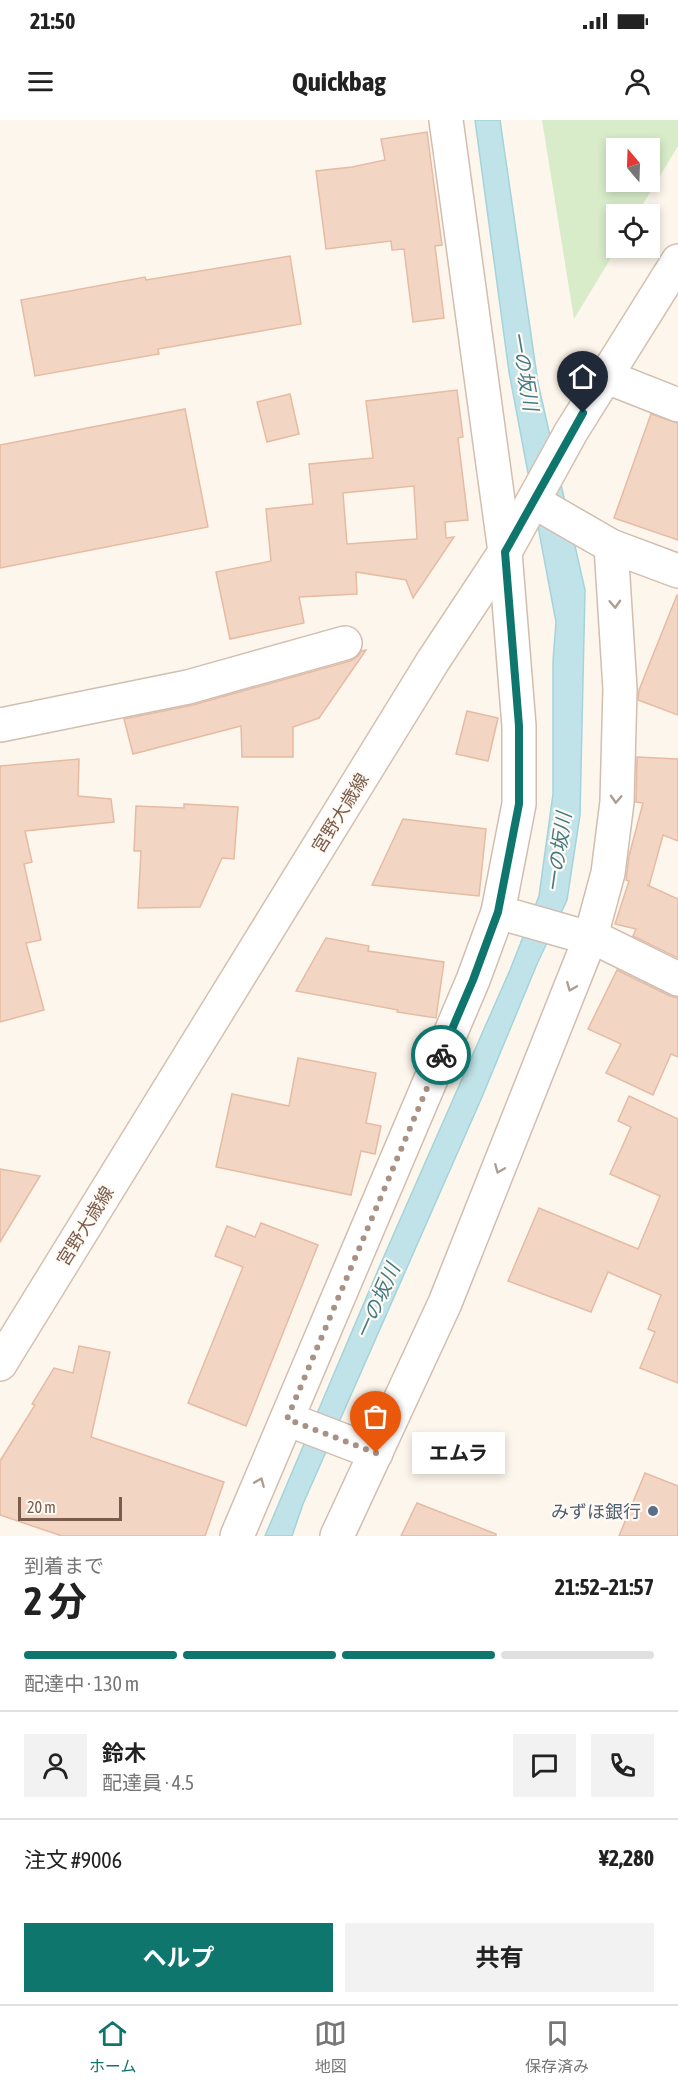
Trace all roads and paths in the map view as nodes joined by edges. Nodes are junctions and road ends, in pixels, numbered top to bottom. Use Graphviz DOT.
graph roads {
  1 [pos="446,120"];
  2 [pos="678,261"];
  3 [pos="607,377"];
  4 [pos="678,405"];
  5 [pos="534,501"];
  6 [pos="611,546"];
  7 [pos="505,552"];
  8 [pos="678,571"];
  9 [pos="345,643"];
  10 [pos="0,725"];
  11 [pos="498,912"];
  12 [pos="583,935"];
  13 [pos="678,979"];
  14 [pos="0,1364"];
  15 [pos="295,1422"];
  16 [pos="362,1447"];
  17 [pos="237,1536"];
  18 [pos="337,1536"];
  1 -- 7 [label="street"];
  2 -- 3 [label="street, 宮野大歳線"];
  3 -- 4 [label="street"];
  3 -- 5 [label="street, 宮野大歳線"];
  5 -- 6 [label="street"];
  5 -- 7 [label="street, 宮野大歳線"];
  6 -- 8 [label="street"];
  6 -- 12 [label="street, one-way"];
  7 -- 11 [label="street"];
  7 -- 14 [label="street, 宮野大歳線"];
  9 -- 10 [label="street"];
  11 -- 12 [label="street"];
  11 -- 15 [label="street"];
  12 -- 13 [label="street"];
  12 -- 16 [label="street, one-way"];
  15 -- 16 [label="street"];
  17 -- 15 [label="street, one-way"];
  16 -- 18 [label="street"];
}
